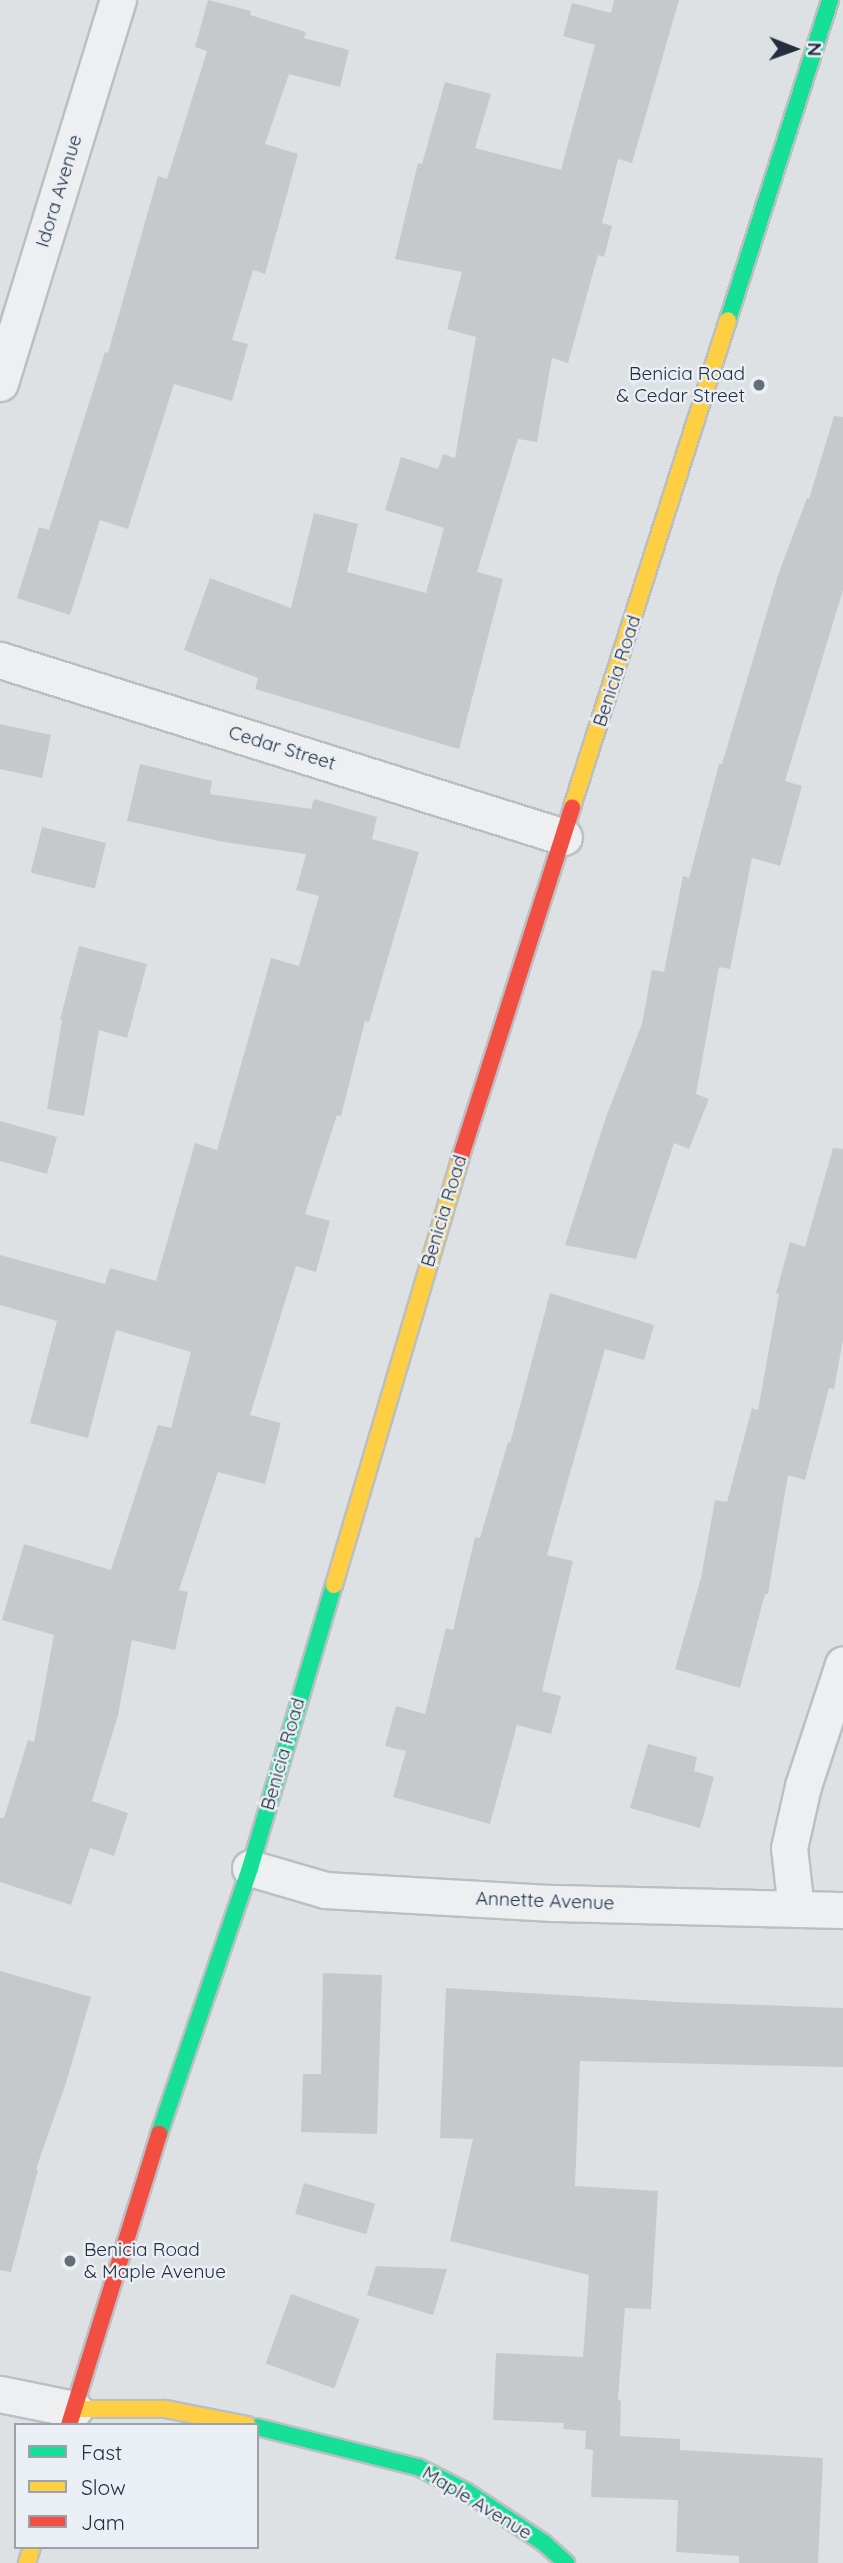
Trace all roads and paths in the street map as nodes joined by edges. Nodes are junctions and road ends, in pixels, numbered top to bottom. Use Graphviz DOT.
graph roads {
  1 [pos="118,0"];
  2 [pos="830,0"];
  3 [pos="0,383"];
  4 [pos="0,660"];
  5 [pos="564,837"];
  6 [pos="843,1664"];
  7 [pos="250,1868"];
  8 [pos="796,1909"];
  9 [pos="843,1910"];
  10 [pos="0,2394"];
  11 [pos="72,2417"];
  12 [pos="237,2423"];
  13 [pos="259,2427"];
  14 [pos="566,2563"];
  1 -- 3 [label="street, Idora Avenue"];
  2 -- 5 [label="main road, Benicia Road"];
  4 -- 5 [label="street, Cedar Street"];
  5 -- 7 [label="main road, Benicia Road"];
  6 -- 8 [label="street"];
  7 -- 8 [label="street, Annette Avenue"];
  7 -- 11 [label="main road, Benicia Road"];
  8 -- 9 [label="street, Annette Avenue"];
  10 -- 11 [label="street"];
  11 -- 12 [label="main road"];
  13 -- 14 [label="main road, Maple Avenue"];
}
